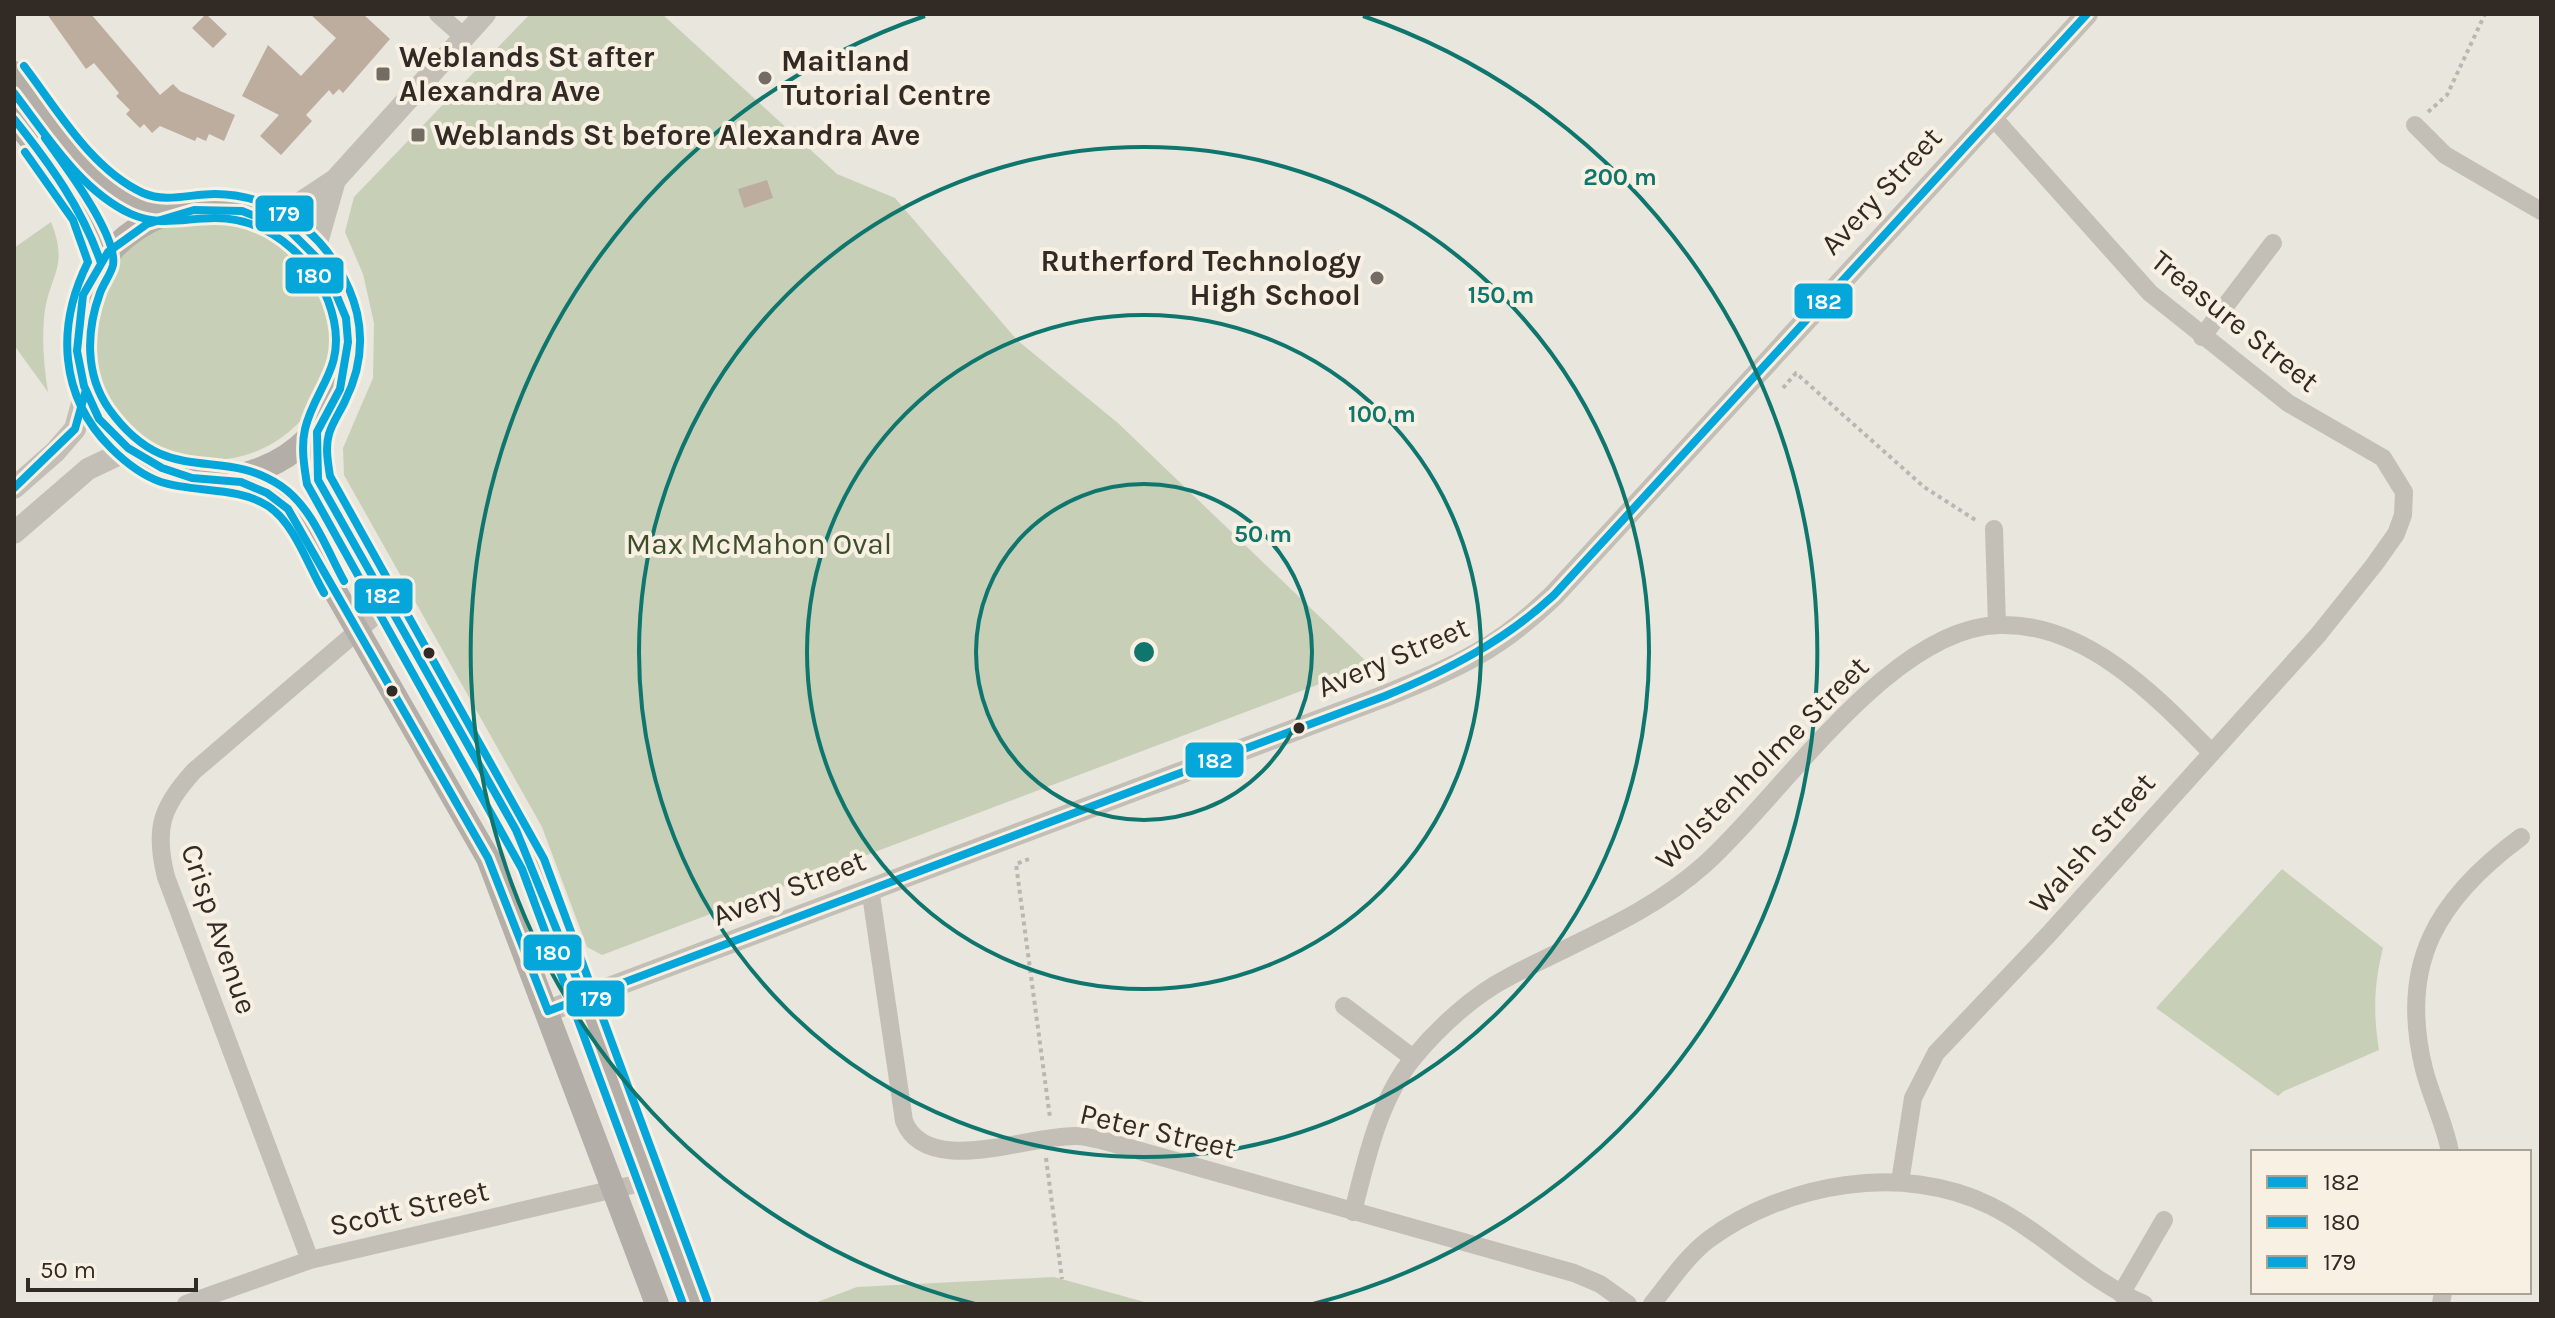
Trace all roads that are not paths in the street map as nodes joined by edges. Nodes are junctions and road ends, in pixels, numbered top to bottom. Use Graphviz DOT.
graph roads {
  1 [pos="438,14"];
  2 [pos="485,14"];
  3 [pos="2087,14"];
  4 [pos="464,37"];
  5 [pos="14,73"];
  6 [pos="1991,115"];
  7 [pos="14,119"];
  8 [pos="2415,125"];
  9 [pos="335,180"];
  10 [pos="2541,211"];
  11 [pos="166,213"];
  12 [pos="273,221"];
  13 [pos="2273,243"];
  14 [pos="314,253"];
  15 [pos="101,263"];
  16 [pos="2202,337"];
  17 [pos="85,393"];
  18 [pos="319,426"];
  19 [pos="128,450"];
  20 [pos="227,478"];
  21 [pos="14,488"];
  22 [pos="1994,529"];
  23 [pos="14,533"];
  24 [pos="2374,565"];
  25 [pos="388,605"];
  26 [pos="1997,625"];
  27 [pos="358,628"];
  28 [pos="2210,751"];
  29 [pos="2521,837"];
  30 [pos="870,888"];
  31 [pos="584,997"];
  32 [pos="1344,1006"];
  33 [pos="548,1011"];
  34 [pos="1413,1058"];
  35 [pos="2449,1150"];
  36 [pos="649,1181"];
  37 [pos="1900,1182"];
  38 [pos="614,1190"];
  39 [pos="1353,1212"];
  40 [pos="2164,1220"];
  41 [pos="310,1260"];
  42 [pos="2121,1294"];
  43 [pos="186,1304"];
  44 [pos="657,1304"];
  45 [pos="696,1304"];
  46 [pos="1628,1304"];
  47 [pos="1652,1304"];
  48 [pos="2144,1304"];
  1 -- 4 [label="street"];
  2 -- 4 [label="street"];
  3 -- 6 [label="street, Avery Street"];
  4 -- 9 [label="street"];
  5 -- 11 [label="main road"];
  6 -- 16 [label="street, Treasure Street"];
  6 -- 30 [label="street, Avery Street"];
  7 -- 15 [label="main road"];
  8 -- 10 [label="street"];
  9 -- 12 [label="street"];
  9 -- 14 [label="street"];
  11 -- 12 [label="main road"];
  11 -- 15 [label="main road"];
  12 -- 14 [label="main road"];
  13 -- 16 [label="street"];
  14 -- 18 [label="main road"];
  15 -- 17 [label="main road"];
  16 -- 24 [label="street, Treasure Street"];
  17 -- 19 [label="main road"];
  17 -- 21 [label="street"];
  18 -- 20 [label="main road"];
  18 -- 25 [label="main road"];
  19 -- 20 [label="main road"];
  19 -- 23 [label="street"];
  20 -- 27 [label="main road"];
  22 -- 26 [label="street"];
  24 -- 28 [label="street, Walsh Street"];
  25 -- 27 [label="street, Crisp Avenue"];
  25 -- 31 [label="main road"];
  26 -- 28 [label="street, Wolstenholme Street"];
  26 -- 34 [label="street, Wolstenholme Street"];
  27 -- 33 [label="main road"];
  27 -- 41 [label="street, Crisp Avenue"];
  28 -- 37 [label="street, Walsh Street"];
  29 -- 35 [label="street"];
  30 -- 31 [label="street, Avery Street"];
  30 -- 39 [label="street, Peter Street"];
  31 -- 33 [label="street, Avery Street"];
  31 -- 36 [label="main road"];
  32 -- 34 [label="street"];
  33 -- 38 [label="main road"];
  34 -- 39 [label="street, Wolstenholme Street"];
  36 -- 38 [label="street, Scott Street"];
  36 -- 45 [label="main road"];
  37 -- 42 [label="street"];
  37 -- 47 [label="street"];
  38 -- 41 [label="street, Scott Street"];
  38 -- 44 [label="main road"];
  39 -- 46 [label="street, Peter Street"];
  40 -- 42 [label="street"];
  41 -- 43 [label="street, Scott Street"];
  42 -- 48 [label="street"];
}
